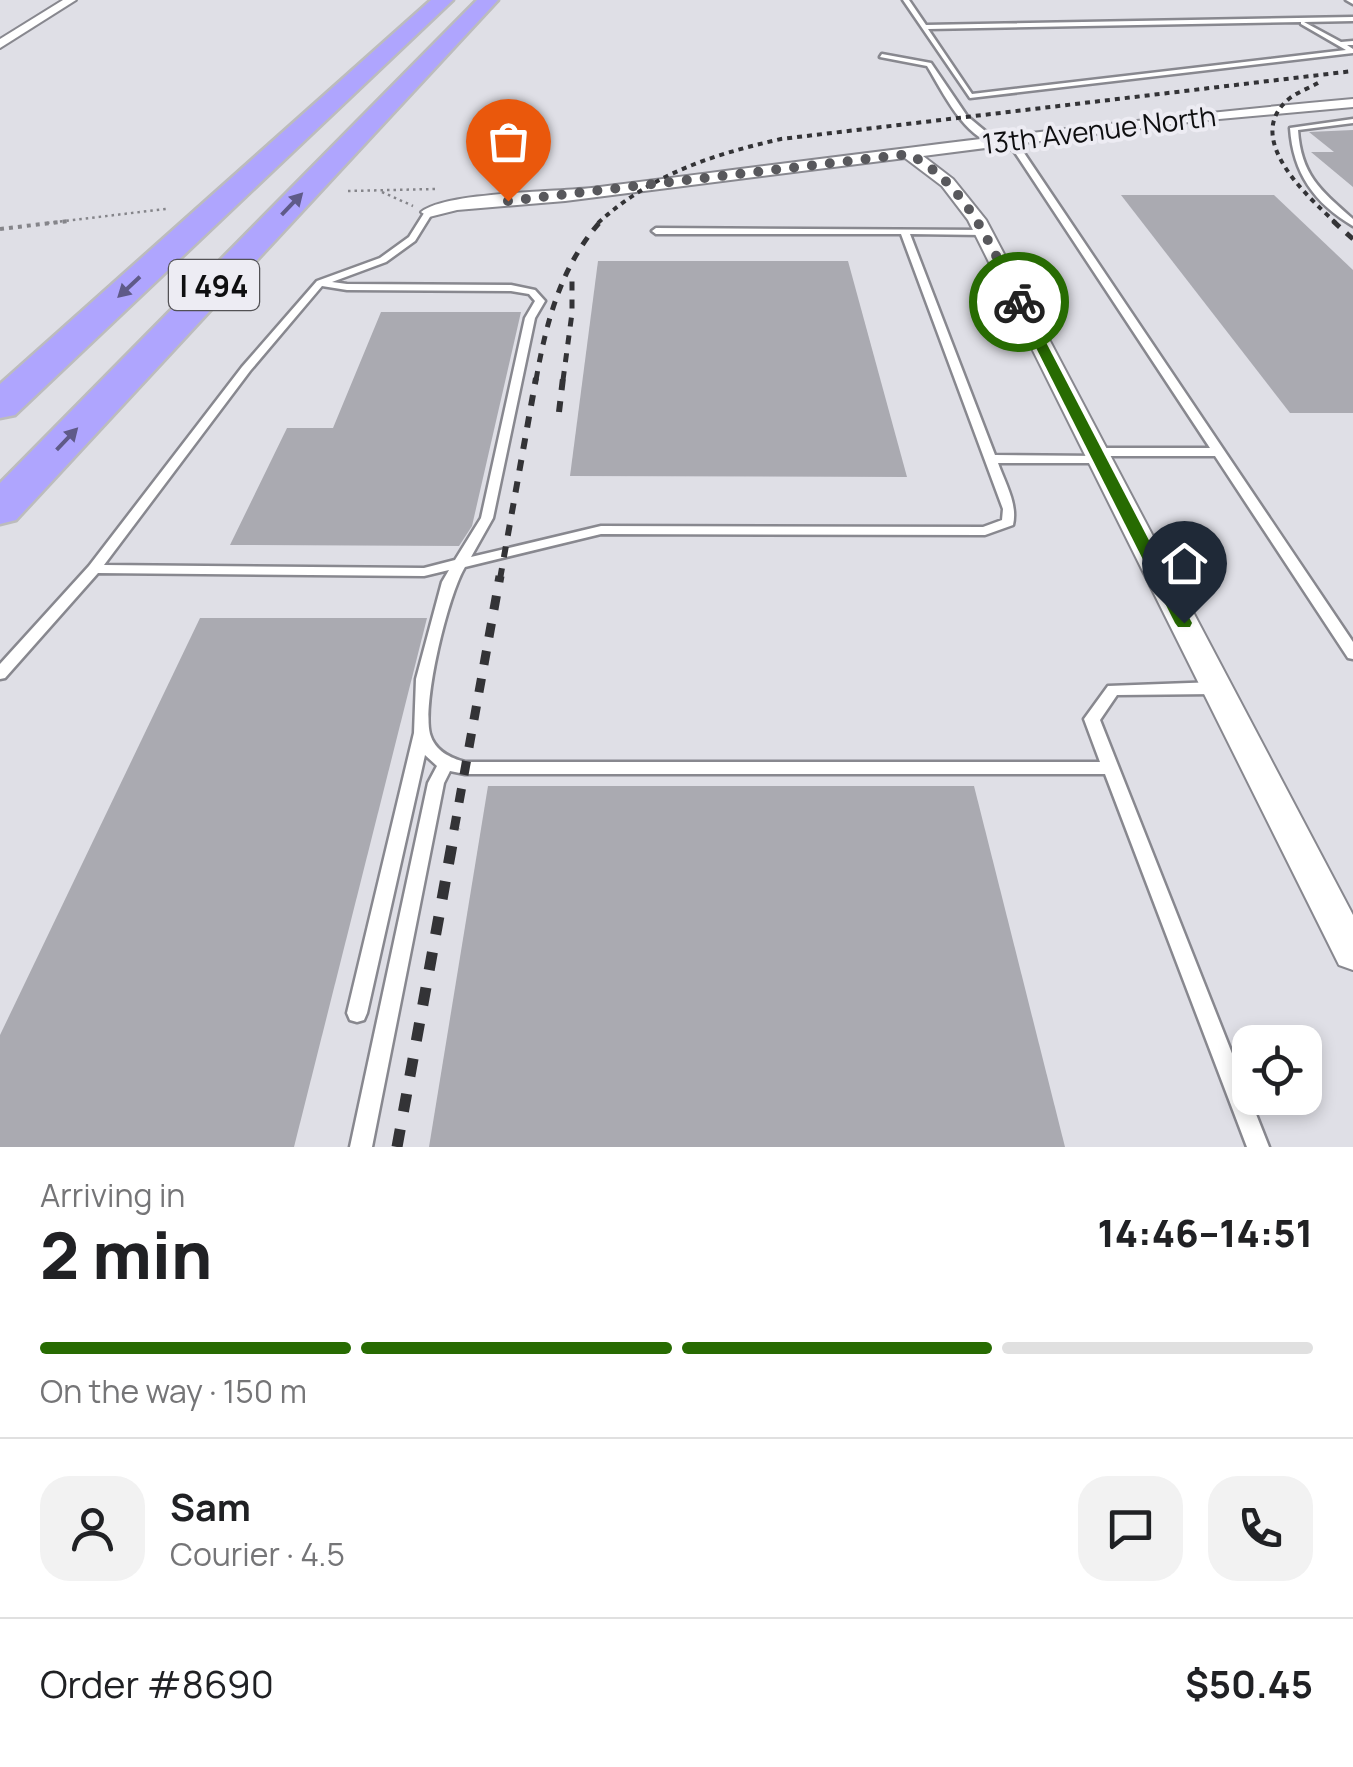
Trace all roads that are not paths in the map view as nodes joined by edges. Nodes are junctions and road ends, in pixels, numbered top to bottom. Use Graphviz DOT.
graph roads {
  1 [pos="71,0"];
  2 [pos="419,0"];
  3 [pos="442,0"];
  4 [pos="488,0"];
  5 [pos="510,0"];
  6 [pos="906,0"];
  7 [pos="1353,19"];
  8 [pos="1303,22"];
  9 [pos="924,27"];
  10 [pos="398,41"];
  11 [pos="1353,43"];
  12 [pos="0,44"];
  13 [pos="1340,44"];
  14 [pos="882,56"];
  15 [pos="429,62"];
  16 [pos="1353,102"];
  17 [pos="1353,121"];
  18 [pos="999,142"];
  19 [pos="909,154"];
  20 [pos="429,212"];
  21 [pos="1353,223"];
  22 [pos="656,231"];
  23 [pos="905,232"];
  24 [pos="983,232"];
  25 [pos="320,283"];
  26 [pos="0,406"];
  27 [pos="1218,452"];
  28 [pos="1098,456"];
  29 [pos="990,459"];
  30 [pos="0,510"];
  31 [pos="462,565"];
  32 [pos="94,570"];
  33 [pos="1353,654"];
  34 [pos="0,674"];
  35 [pos="1217,688"];
  36 [pos="422,733"];
  37 [pos="446,764"];
  38 [pos="1111,768"];
  39 [pos="1353,953"];
  40 [pos="357,1014"];
  41 [pos="360,1147"];
  42 [pos="1258,1147"];
  1 -- 12 [label="street"];
  2 -- 10 [label="highway"];
  3 -- 10 [label="highway, I 494"];
  4 -- 15 [label="highway, I 494"];
  5 -- 15 [label="highway"];
  6 -- 9 [label="lane"];
  7 -- 8 [label="lane"];
  8 -- 9 [label="lane"];
  8 -- 13 [label="lane"];
  9 -- 13 [label="lane"];
  10 -- 26 [label="highway, I 494, one-way"];
  11 -- 13 [label="lane"];
  14 -- 18 [label="lane"];
  30 -- 15 [label="highway, I 494, one-way"];
  16 -- 18 [label="street, 13th Avenue North"];
  17 -- 21 [label="lane"];
  18 -- 19 [label="street, 13th Avenue North"];
  18 -- 27 [label="lane"];
  19 -- 20 [label="street, 13th Avenue North"];
  19 -- 24 [label="street"];
  20 -- 25 [label="lane"];
  22 -- 23 [label="lane"];
  23 -- 24 [label="lane"];
  23 -- 29 [label="lane"];
  24 -- 28 [label="street"];
  25 -- 31 [label="lane"];
  25 -- 32 [label="lane"];
  27 -- 28 [label="lane"];
  27 -- 33 [label="lane"];
  28 -- 29 [label="lane"];
  28 -- 35 [label="street"];
  29 -- 31 [label="lane"];
  31 -- 32 [label="lane"];
  31 -- 36 [label="lane"];
  32 -- 34 [label="lane"];
  35 -- 38 [label="lane"];
  35 -- 39 [label="street"];
  36 -- 37 [label="lane"];
  36 -- 40 [label="lane"];
  37 -- 38 [label="lane"];
  37 -- 41 [label="lane"];
  38 -- 42 [label="lane"];
}
